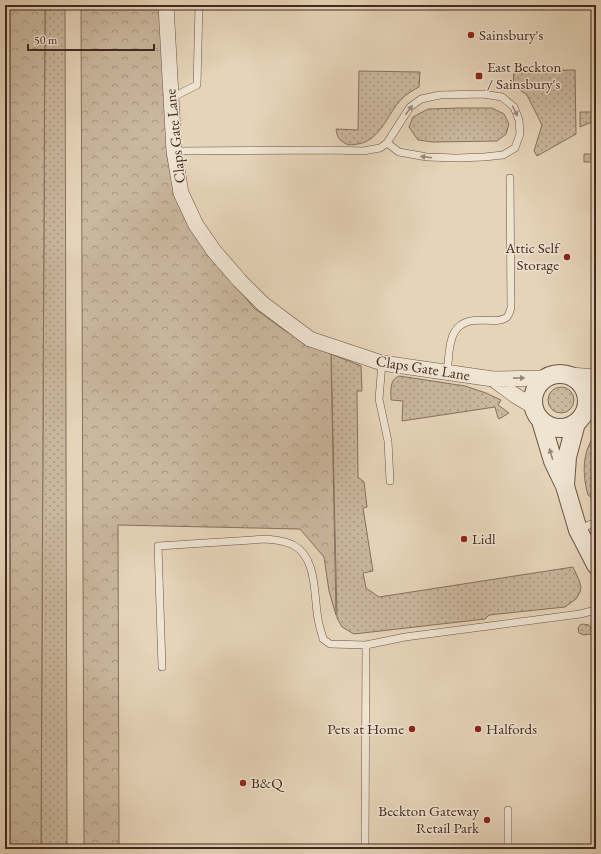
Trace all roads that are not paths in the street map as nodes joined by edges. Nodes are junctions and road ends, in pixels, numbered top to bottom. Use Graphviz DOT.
graph roads {
  1 [pos="166,5"];
  2 [pos="200,5"];
  3 [pos="171,98"];
  4 [pos="387,143"];
  5 [pos="174,151"];
  6 [pos="510,178"];
  7 [pos="382,363"];
  8 [pos="447,372"];
  9 [pos="570,375"];
  10 [pos="596,377"];
  11 [pos="544,378"];
  12 [pos="493,379"];
  13 [pos="592,404"];
  14 [pos="537,414"];
  15 [pos="576,423"];
  16 [pos="390,481"];
  17 [pos="565,486"];
  18 [pos="596,522"];
  19 [pos="578,530"];
  20 [pos="596,565"];
  21 [pos="596,610"];
  22 [pos="366,645"];
  23 [pos="162,667"];
  24 [pos="508,810"];
  25 [pos="366,849"];
  26 [pos="508,849"];
  1 -- 3 [label="street, Claps Gate Lane"];
  2 -- 3 [label="lane"];
  3 -- 5 [label="street, Claps Gate Lane"];
  4 -- 4 [label="lane, one-way"];
  4 -- 5 [label="lane"];
  5 -- 7 [label="street, Claps Gate Lane"];
  6 -- 8 [label="lane"];
  7 -- 8 [label="street, Claps Gate Lane"];
  7 -- 16 [label="lane"];
  8 -- 12 [label="street, Claps Gate Lane"];
  9 -- 10 [label="street"];
  9 -- 11 [label="street, Claps Gate Lane"];
  9 -- 13 [label="street"];
  12 -- 11 [label="street, Claps Gate Lane, one-way"];
  11 -- 14 [label="street"];
  12 -- 14 [label="street, Claps Gate Lane"];
  13 -- 15 [label="street"];
  14 -- 15 [label="street, Claps Gate Lane"];
  17 -- 14 [label="street, one-way"];
  15 -- 17 [label="street"];
  17 -- 19 [label="street"];
  18 -- 19 [label="lane"];
  19 -- 20 [label="street"];
  21 -- 22 [label="lane"];
  22 -- 23 [label="lane"];
  22 -- 25 [label="lane"];
  24 -- 26 [label="lane"];
}
